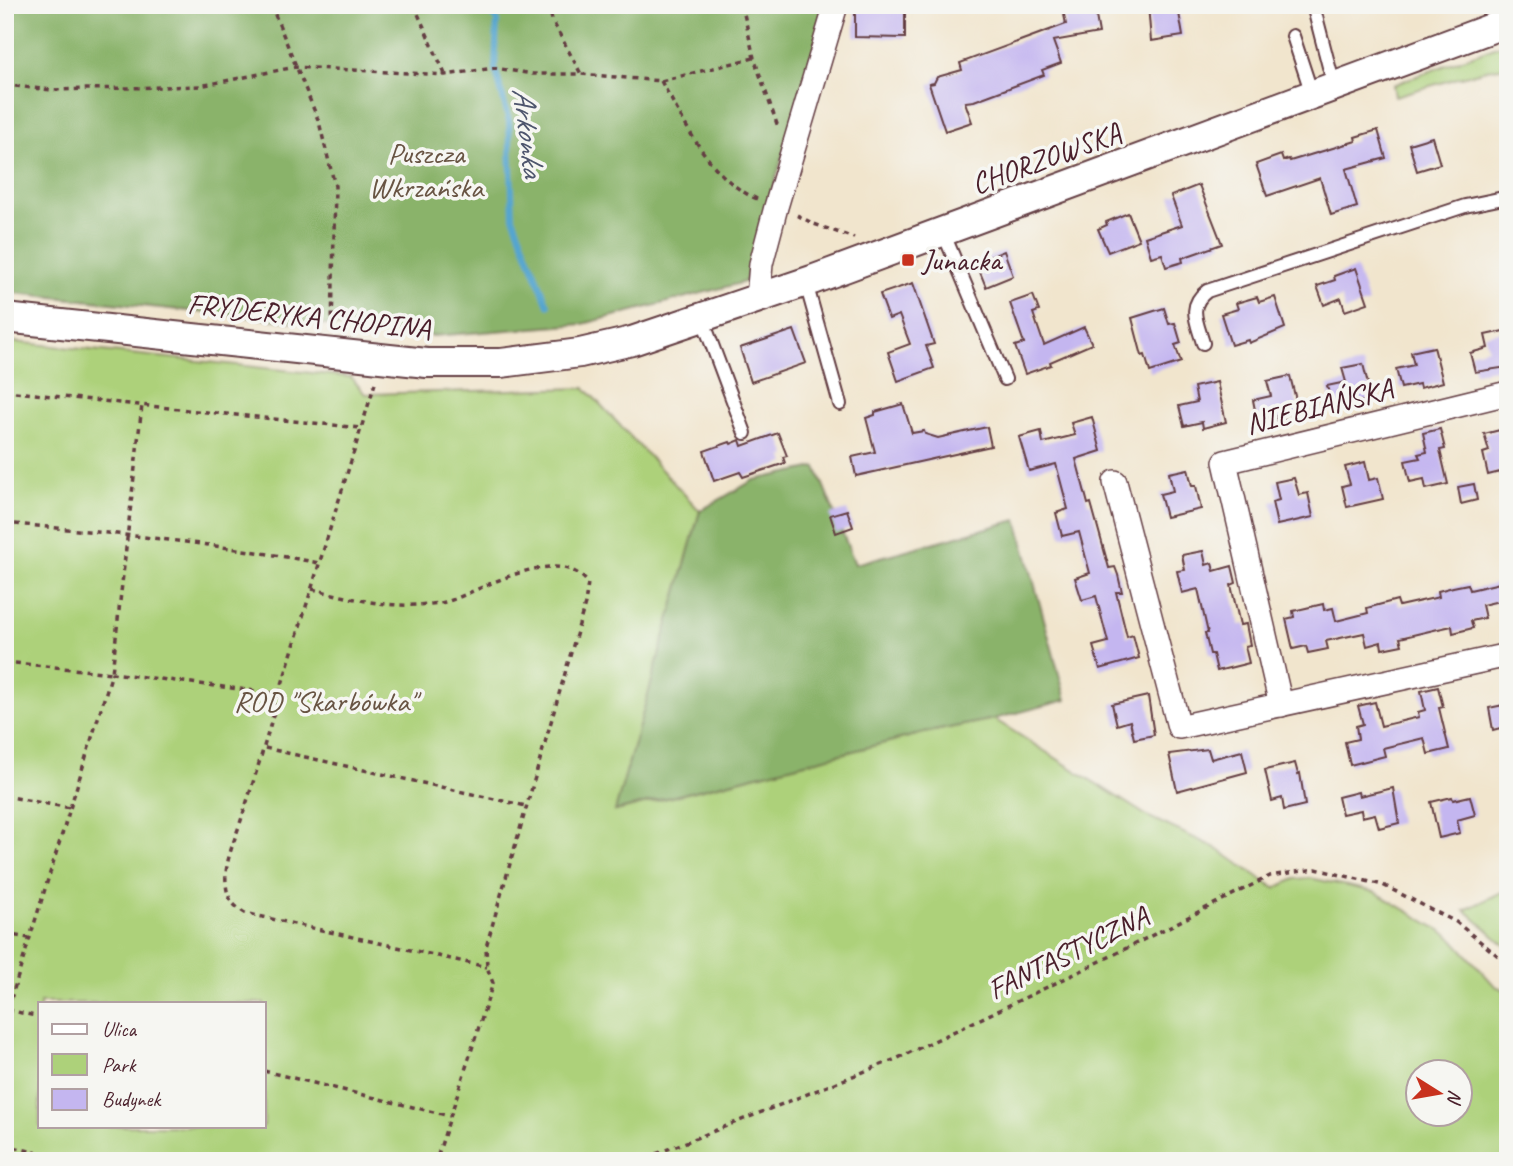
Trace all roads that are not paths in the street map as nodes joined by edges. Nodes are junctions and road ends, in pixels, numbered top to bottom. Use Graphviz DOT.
graph roads {
  1 [pos="836,5"];
  2 [pos="1313,5"];
  3 [pos="1508,22"];
  4 [pos="1293,36"];
  5 [pos="1323,90"];
  6 [pos="1508,197"];
  7 [pos="943,232"];
  8 [pos="809,295"];
  9 [pos="758,299"];
  10 [pos="702,317"];
  11 [pos="5,318"];
  12 [pos="1203,343"];
  13 [pos="605,347"];
  14 [pos="1005,379"];
  15 [pos="1508,393"];
  16 [pos="840,404"];
  17 [pos="745,433"];
  18 [pos="1115,482"];
  19 [pos="1508,655"];
  20 [pos="1281,705"];
  1 -- 9 [label="street"];
  2 -- 5 [label="lane"];
  3 -- 5 [label="street, CHORZOWSKA"];
  4 -- 5 [label="lane"];
  5 -- 7 [label="street, CHORZOWSKA"];
  6 -- 12 [label="lane"];
  7 -- 9 [label="street, CHORZOWSKA"];
  7 -- 14 [label="lane"];
  8 -- 16 [label="lane"];
  9 -- 10 [label="street, CHORZOWSKA"];
  10 -- 13 [label="street, CHORZOWSKA"];
  10 -- 17 [label="lane"];
  11 -- 13 [label="street, FRYDERYKA CHOPINA"];
  15 -- 20 [label="street, NIEBIAŃSKA"];
  18 -- 20 [label="street"];
  19 -- 20 [label="street"];
}
